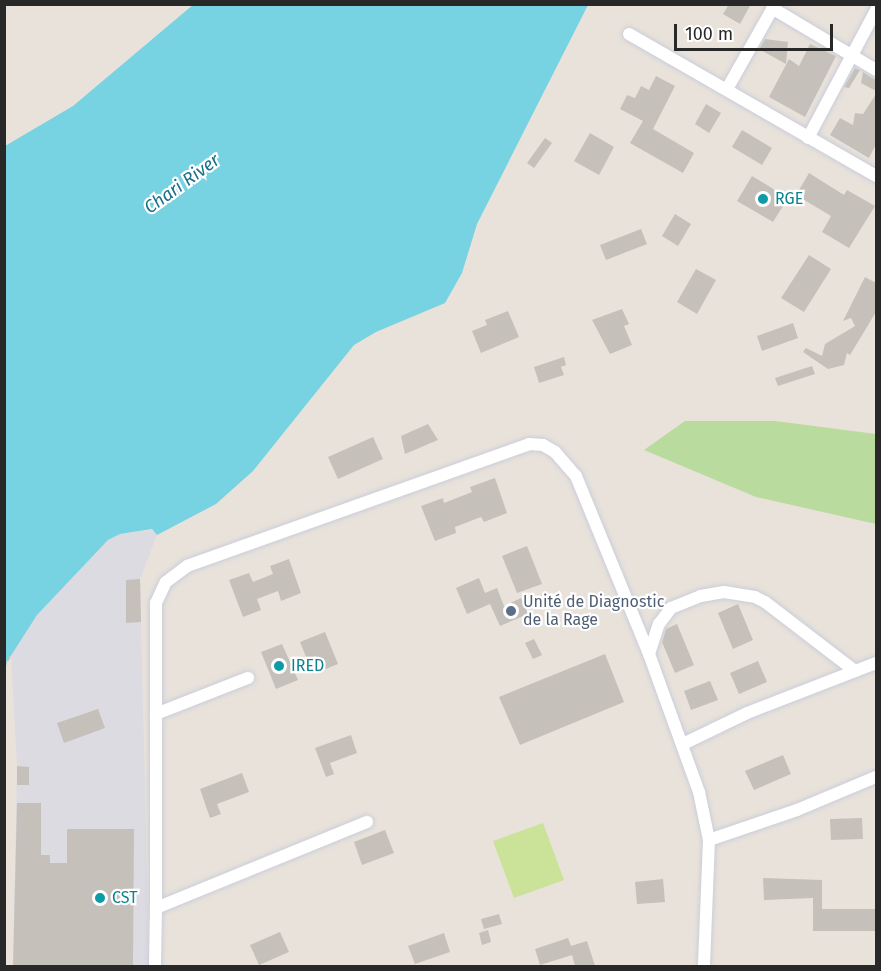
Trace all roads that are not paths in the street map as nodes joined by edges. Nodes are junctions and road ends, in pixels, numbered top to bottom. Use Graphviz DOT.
graph roads {
  1 [pos="774,6"];
  2 [pos="876,10"];
  3 [pos="629,34"];
  4 [pos="854,56"];
  5 [pos="876,70"];
  6 [pos="727,89"];
  7 [pos="808,138"];
  8 [pos="876,176"];
  9 [pos="649,654"];
  10 [pos="876,663"];
  11 [pos="855,670"];
  12 [pos="248,678"];
  13 [pos="156,714"];
  14 [pos="683,744"];
  15 [pos="876,777"];
  16 [pos="367,822"];
  17 [pos="709,840"];
  18 [pos="156,908"];
  19 [pos="155,966"];
  20 [pos="704,966"];
  1 -- 4 [label="street"];
  1 -- 6 [label="street"];
  2 -- 4 [label="street"];
  3 -- 6 [label="street"];
  4 -- 5 [label="street"];
  4 -- 7 [label="street"];
  6 -- 7 [label="street"];
  7 -- 8 [label="street"];
  9 -- 11 [label="street"];
  9 -- 13 [label="street"];
  9 -- 14 [label="street"];
  10 -- 11 [label="street"];
  11 -- 14 [label="street"];
  12 -- 13 [label="street"];
  13 -- 18 [label="street"];
  14 -- 17 [label="street"];
  15 -- 17 [label="street"];
  16 -- 18 [label="street"];
  17 -- 20 [label="street"];
  18 -- 19 [label="street"];
}
